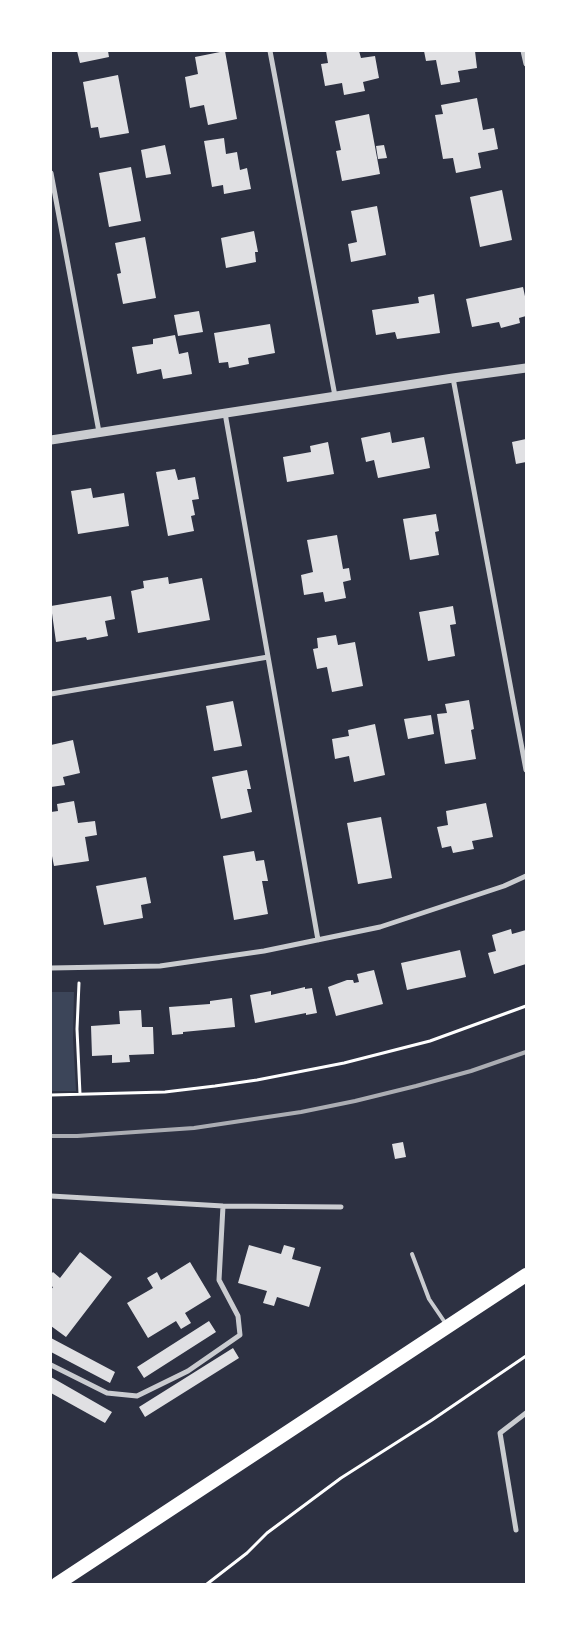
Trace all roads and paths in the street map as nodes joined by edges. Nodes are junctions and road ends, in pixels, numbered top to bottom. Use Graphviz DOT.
graph roads {
  1 [pos="270,51"];
  2 [pos="523,51"];
  3 [pos="526,64"];
  4 [pos="51,173"];
  5 [pos="526,368"];
  6 [pos="453,378"];
  7 [pos="335,396"];
  8 [pos="225,413"];
  9 [pos="98,432"];
  10 [pos="51,440"];
  11 [pos="268,658"];
  12 [pos="51,694"];
  13 [pos="526,770"];
  14 [pos="526,876"];
  15 [pos="318,940"];
  16 [pos="51,968"];
  17 [pos="79,983"];
  18 [pos="526,1006"];
  19 [pos="80,1094"];
  20 [pos="51,1095"];
  21 [pos="51,1196"];
  22 [pos="223,1206"];
  23 [pos="341,1207"];
  24 [pos="412,1254"];
  25 [pos="526,1275"];
  26 [pos="448,1326"];
  27 [pos="526,1356"];
  28 [pos="51,1365"];
  29 [pos="526,1413"];
  30 [pos="516,1530"];
  31 [pos="57,1584"];
  32 [pos="207,1584"];
  1 -- 7 [label="street"];
  2 -- 3 [label="street"];
  4 -- 9 [label="street"];
  5 -- 6 [label="street"];
  6 -- 7 [label="street"];
  6 -- 13 [label="street"];
  7 -- 8 [label="street"];
  8 -- 9 [label="street"];
  8 -- 11 [label="street"];
  9 -- 10 [label="street"];
  11 -- 12 [label="street"];
  11 -- 15 [label="street"];
  14 -- 15 [label="street"];
  15 -- 16 [label="street"];
  17 -- 19 [label="path"];
  18 -- 19 [label="path"];
  19 -- 20 [label="path"];
  21 -- 22 [label="street"];
  22 -- 23 [label="street"];
  22 -- 28 [label="street"];
  24 -- 26 [label="lane"];
  25 -- 26 [label="highway"];
  26 -- 31 [label="highway"];
  27 -- 32 [label="path"];
  29 -- 30 [label="street"];
}
